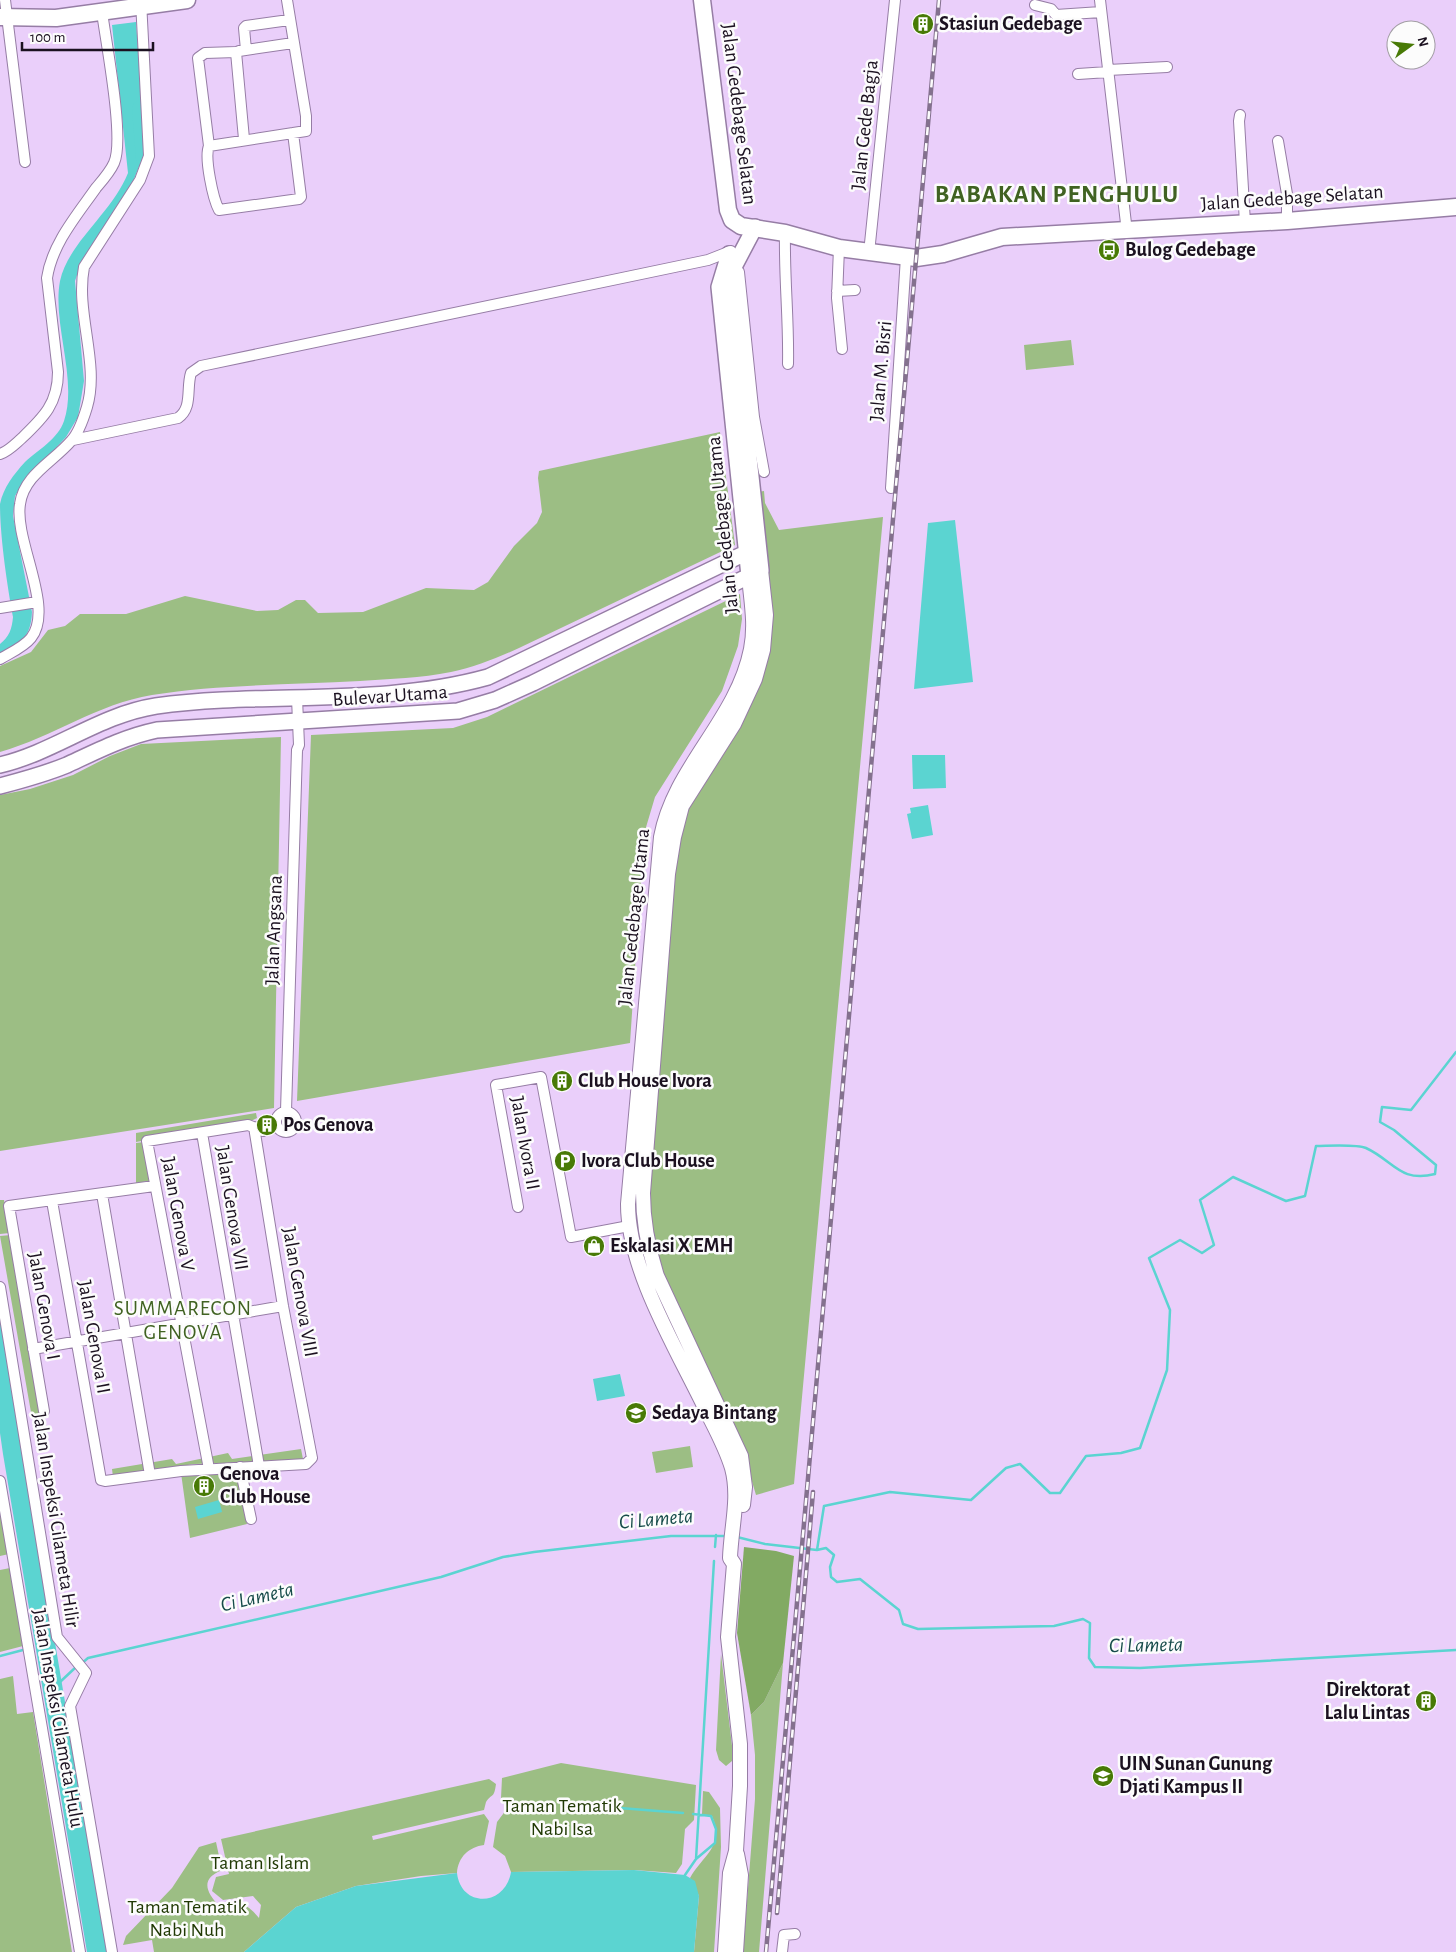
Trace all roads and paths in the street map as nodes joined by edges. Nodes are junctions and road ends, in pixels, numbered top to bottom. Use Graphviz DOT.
graph roads {
  1 [pos="5,0"];
  2 [pos="187,0"];
  3 [pos="286,0"];
  4 [pos="702,0"];
  5 [pos="895,0"];
  6 [pos="1100,0"];
  7 [pos="140,4"];
  8 [pos="1035,5"];
  9 [pos="106,11"];
  10 [pos="1100,12"];
  11 [pos="3,18"];
  12 [pos="289,20"];
  13 [pos="293,43"];
  14 [pos="241,51"];
  15 [pos="1167,67"];
  16 [pos="1108,71"];
  17 [pos="1078,74"];
  18 [pos="1240,115"];
  19 [pos="293,133"];
  20 [pos="244,139"];
  21 [pos="1278,141"];
  22 [pos="209,146"];
  23 [pos="25,162"];
  24 [pos="1456,207"];
  25 [pos="1287,221"];
  26 [pos="1245,224"];
  27 [pos="748,227"];
  28 [pos="1127,232"];
  29 [pos="785,233"];
  30 [pos="839,248"];
  31 [pos="731,251"];
  32 [pos="869,253"];
  33 [pos="906,257"];
  34 [pos="739,272"];
  35 [pos="855,290"];
  36 [pos="837,291"];
  37 [pos="740,329"];
  38 [pos="842,349"];
  39 [pos="788,364"];
  40 [pos="733,366"];
  41 [pos="73,440"];
  42 [pos="0,454"];
  43 [pos="764,472"];
  44 [pos="891,488"];
  45 [pos="753,550"];
  46 [pos="755,573"];
  47 [pos="34,602"];
  48 [pos="5,607"];
  49 [pos="0,659"];
  50 [pos="524,660"];
  51 [pos="533,683"];
  52 [pos="297,698"];
  53 [pos="297,725"];
  54 [pos="58,743"];
  55 [pos="67,764"];
  56 [pos="0,765"];
  57 [pos="0,786"];
  58 [pos="268,1123"];
  59 [pos="202,1133"];
  60 [pos="641,1135"];
  61 [pos="154,1186"];
  62 [pos="102,1194"];
  63 [pos="52,1201"];
  64 [pos="518,1207"];
  65 [pos="629,1226"];
  66 [pos="0,1287"];
  67 [pos="283,1306"];
  68 [pos="232,1316"];
  69 [pos="180,1325"];
  70 [pos="126,1334"];
  71 [pos="78,1342"];
  72 [pos="33,1349"];
  73 [pos="709,1401"];
  74 [pos="44,1411"];
  75 [pos="240,1466"];
  76 [pos="259,1466"];
  77 [pos="209,1469"];
  78 [pos="150,1475"];
  79 [pos="1,1488"];
  80 [pos="251,1519"];
  81 [pos="736,1851"];
  82 [pos="795,1934"];
  83 [pos="80,1952"];
  84 [pos="112,1952"];
  85 [pos="725,1952"];
  86 [pos="736,1952"];
  87 [pos="782,1952"];
  1 -- 11 [label="street"];
  2 -- 7 [label="main road"];
  3 -- 12 [label="street"];
  4 -- 27 [label="main road, Jalan Gedebage Selatan"];
  5 -- 32 [label="street, Jalan Gede Bagja"];
  6 -- 10 [label="street"];
  7 -- 9 [label="main road"];
  7 -- 41 [label="street"];
  8 -- 10 [label="street"];
  9 -- 11 [label="main road"];
  9 -- 42 [label="street"];
  10 -- 16 [label="street"];
  11 -- 23 [label="street"];
  12 -- 13 [label="street"];
  12 -- 14 [label="street"];
  13 -- 14 [label="street"];
  13 -- 19 [label="street"];
  14 -- 20 [label="street"];
  14 -- 22 [label="street"];
  15 -- 16 [label="street"];
  16 -- 17 [label="street"];
  16 -- 28 [label="street"];
  18 -- 26 [label="street"];
  19 -- 20 [label="street"];
  19 -- 22 [label="street"];
  20 -- 22 [label="street"];
  21 -- 25 [label="street"];
  24 -- 25 [label="main road, Jalan Gedebage Selatan"];
  25 -- 26 [label="main road, Jalan Gedebage Selatan"];
  26 -- 28 [label="main road, Jalan Gedebage Selatan"];
  27 -- 29 [label="main road, Jalan Gedebage Selatan"];
  27 -- 31 [label="main road, Jalan Gedebage Utama"];
  27 -- 37 [label="main road, Jalan Gedebage Utama"];
  28 -- 33 [label="main road, Jalan Gedebage Selatan"];
  29 -- 30 [label="main road, Jalan Gedebage Selatan"];
  29 -- 39 [label="street"];
  30 -- 32 [label="main road, Jalan Gedebage Selatan"];
  30 -- 36 [label="street"];
  31 -- 40 [label="main road, Jalan Gedebage Utama"];
  31 -- 41 [label="street"];
  32 -- 33 [label="main road, Jalan Gedebage Selatan"];
  33 -- 44 [label="street, Jalan M. Bisri"];
  34 -- 37 [label="street"];
  35 -- 36 [label="street"];
  36 -- 38 [label="street"];
  37 -- 40 [label="main road, Jalan Gedebage Utama"];
  37 -- 43 [label="street"];
  40 -- 45 [label="main road, Jalan Gedebage Utama"];
  41 -- 47 [label="street"];
  45 -- 46 [label="main road, Jalan Gedebage Utama"];
  45 -- 50 [label="main road, Bulevar Utama"];
  46 -- 51 [label="main road, Bulevar Utama"];
  46 -- 60 [label="street, Jalan Gedebage Utama"];
  47 -- 48 [label="street"];
  47 -- 49 [label="street"];
  50 -- 51 [label="main road"];
  50 -- 52 [label="main road, Bulevar Utama"];
  51 -- 53 [label="main road, Bulevar Utama"];
  52 -- 53 [label="street, Jalan Angsana"];
  52 -- 54 [label="main road, Bulevar Utama"];
  53 -- 55 [label="main road, Bulevar Utama"];
  53 -- 58 [label="street, Jalan Angsana"];
  54 -- 55 [label="main road"];
  54 -- 56 [label="main road, Bulevar Utama"];
  55 -- 57 [label="main road, Bulevar Utama"];
  58 -- 59 [label="street"];
  58 -- 67 [label="street, Jalan Genova VIII"];
  59 -- 61 [label="street, Jalan Genova V"];
  59 -- 68 [label="street, Jalan Genova VII"];
  60 -- 65 [label="street, Jalan Gedebage Utama"];
  60 -- 73 [label="street, Jalan Gedebage Utama"];
  61 -- 62 [label="street"];
  61 -- 69 [label="street, Jalan Genova V"];
  62 -- 63 [label="street"];
  62 -- 70 [label="street"];
  63 -- 71 [label="street, Jalan Genova II"];
  63 -- 72 [label="street, Jalan Genova I"];
  64 -- 65 [label="street, Jalan Ivora II"];
  65 -- 73 [label="street, Jalan Gedebage Utama"];
  66 -- 84 [label="street, Jalan Inspeksi Cilameta Hilir"];
  67 -- 68 [label="street"];
  67 -- 76 [label="street, Jalan Genova VIII"];
  68 -- 69 [label="street"];
  68 -- 76 [label="street, Jalan Genova VII"];
  69 -- 70 [label="street"];
  69 -- 77 [label="street, Jalan Genova V"];
  70 -- 71 [label="street"];
  70 -- 78 [label="street"];
  71 -- 72 [label="street"];
  71 -- 78 [label="street, Jalan Genova II"];
  72 -- 74 [label="street, Jalan Genova I"];
  73 -- 81 [label="street, Jalan Gedebage Utama"];
  75 -- 76 [label="street"];
  75 -- 77 [label="street"];
  75 -- 80 [label="street"];
  77 -- 78 [label="street"];
  79 -- 83 [label="street, Jalan Inspeksi Cilameta Hulu"];
  81 -- 85 [label="street"];
  81 -- 86 [label="street"];
  82 -- 87 [label="street"];
}
